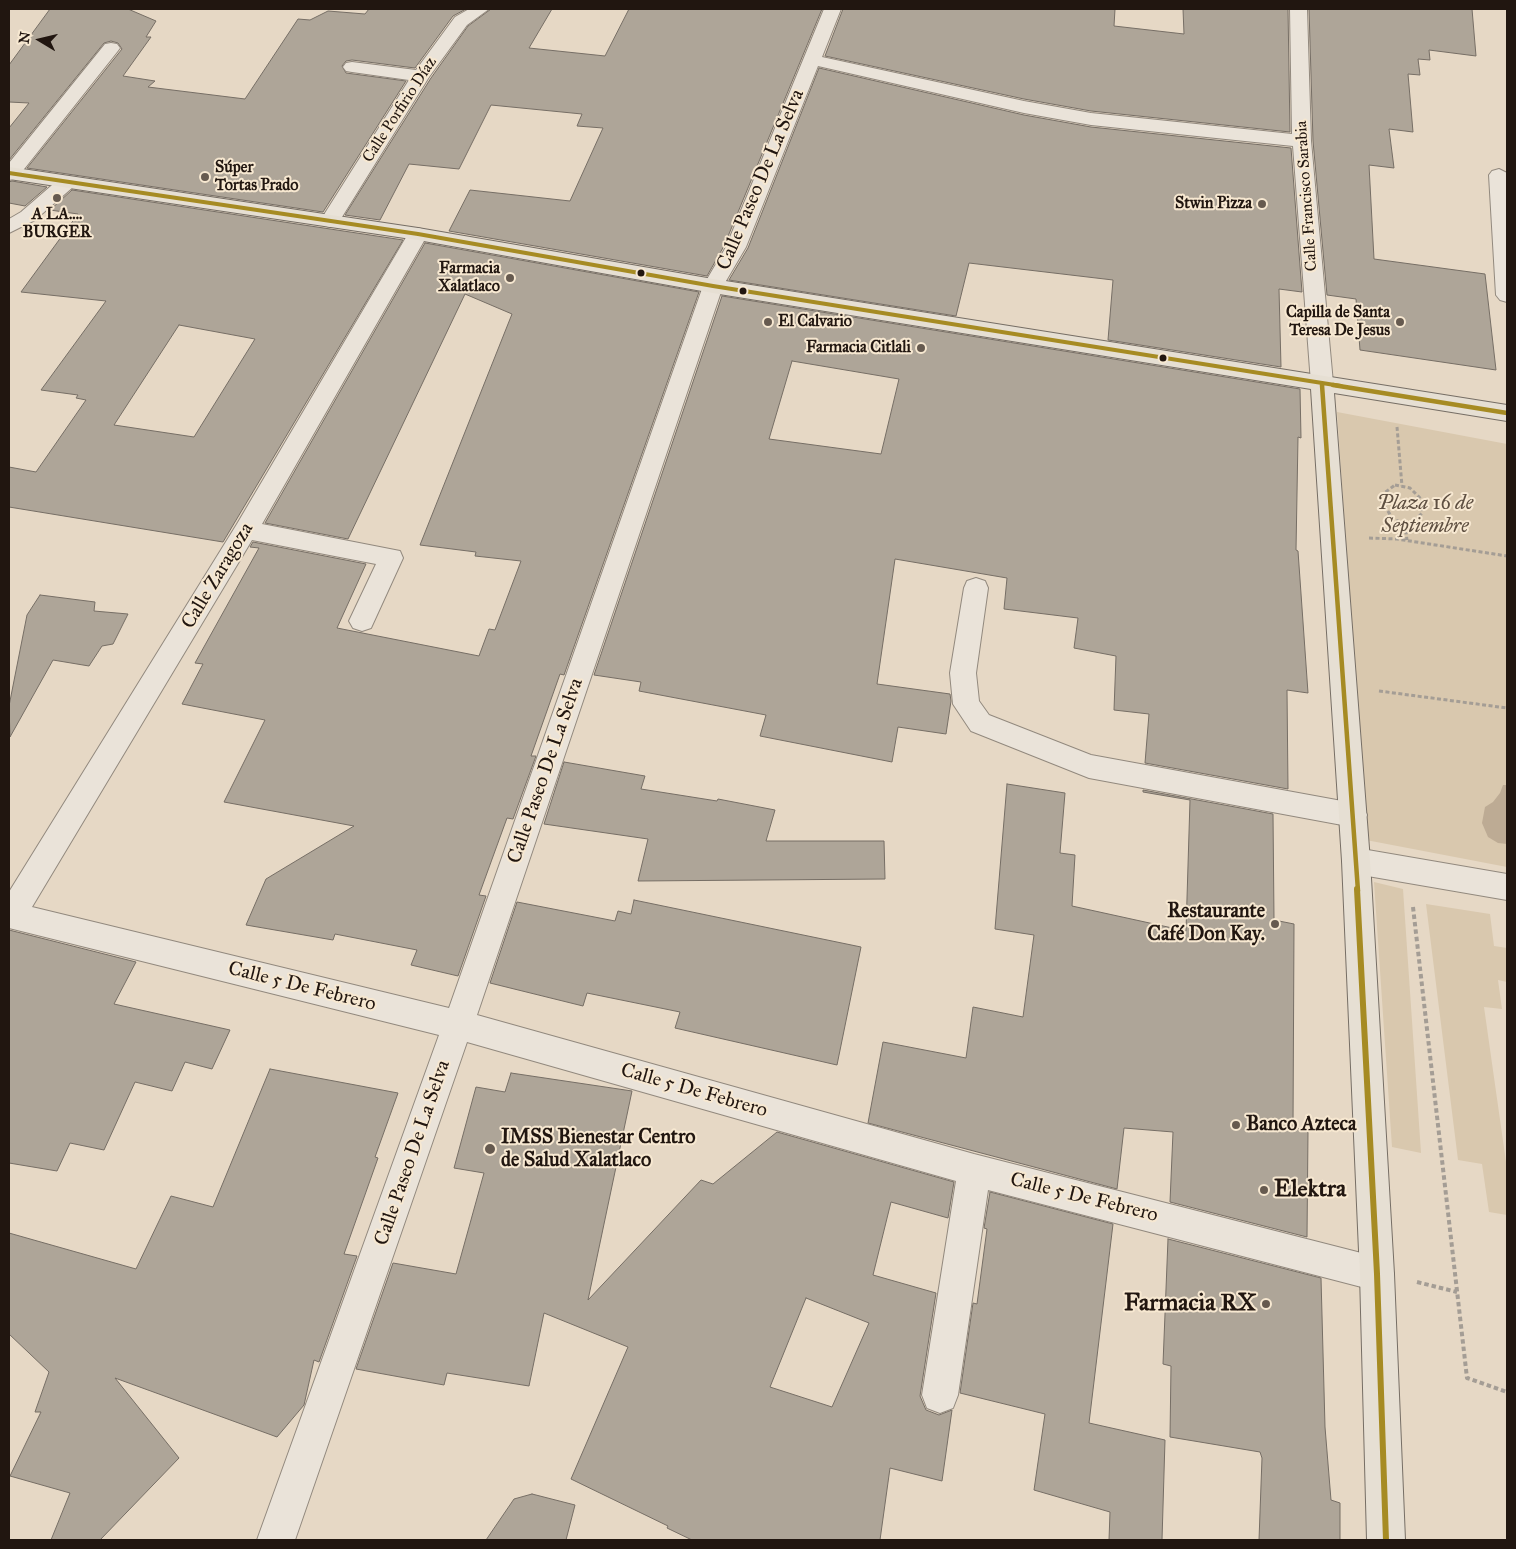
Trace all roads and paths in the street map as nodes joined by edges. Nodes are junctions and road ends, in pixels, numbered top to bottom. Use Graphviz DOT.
graph roads {
  1 [pos="480,9"];
  2 [pos="832,9"];
  3 [pos="1299,9"];
  4 [pos="111,48"];
  5 [pos="813,60"];
  6 [pos="352,66"];
  7 [pos="421,76"];
  8 [pos="1302,141"];
  9 [pos="10,174"];
  10 [pos="1498,175"];
  11 [pos="66,183"];
  12 [pos="330,221"];
  13 [pos="9,227"];
  14 [pos="418,234"];
  15 [pos="713,286"];
  16 [pos="1507,295"];
  17 [pos="1322,383"];
  18 [pos="1507,414"];
  19 [pos="1398,430"];
  20 [pos="1402,486"];
  21 [pos="1405,524"];
  22 [pos="246,530"];
  23 [pos="1333,536"];
  24 [pos="1407,540"];
  25 [pos="1507,556"];
  26 [pos="976,588"];
  27 [pos="362,622"];
  28 [pos="1344,686"];
  29 [pos="1507,708"];
  30 [pos="1353,815"];
  31 [pos="1356,861"];
  32 [pos="1409,870"];
  33 [pos="1507,887"];
  34 [pos="10,915"];
  35 [pos="458,1025"];
  36 [pos="974,1170"];
  37 [pos="1377,1274"];
  38 [pos="1507,1392"];
  39 [pos="940,1395"];
  40 [pos="276,1540"];
  41 [pos="1386,1540"];
  1 -- 7 [label="street, Calle Porfirio Díaz"];
  2 -- 5 [label="street, Calle Paseo De La Selva"];
  3 -- 8 [label="street, Calle Francisco Sarabia"];
  4 -- 9 [label="street"];
  5 -- 8 [label="street"];
  5 -- 15 [label="street, Calle Paseo De La Selva"];
  6 -- 7 [label="street"];
  7 -- 12 [label="street, Calle Porfirio Díaz"];
  8 -- 17 [label="street, Calle Francisco Sarabia"];
  9 -- 11 [label="main road"];
  10 -- 16 [label="street"];
  11 -- 12 [label="main road"];
  11 -- 13 [label="street"];
  12 -- 14 [label="main road"];
  14 -- 15 [label="main road"];
  14 -- 22 [label="street, Calle Zaragoza"];
  15 -- 17 [label="main road"];
  15 -- 35 [label="street, Calle Paseo De La Selva"];
  17 -- 18 [label="main road"];
  17 -- 23 [label="main road"];
  19 -- 20 [label="path"];
  20 -- 21 [label="path"];
  20 -- 21 [label="path"];
  21 -- 24 [label="path"];
  22 -- 27 [label="street"];
  22 -- 34 [label="street, Calle Zaragoza"];
  23 -- 24 [label="path"];
  23 -- 28 [label="main road"];
  24 -- 25 [label="path"];
  26 -- 30 [label="street"];
  28 -- 29 [label="path"];
  28 -- 30 [label="main road"];
  30 -- 31 [label="main road"];
  31 -- 32 [label="street"];
  31 -- 37 [label="main road"];
  32 -- 33 [label="street"];
  32 -- 38 [label="path"];
  34 -- 35 [label="street, Calle 5 De Febrero"];
  35 -- 36 [label="street, Calle 5 De Febrero"];
  35 -- 40 [label="street, Calle Paseo De La Selva"];
  36 -- 37 [label="street, Calle 5 De Febrero"];
  36 -- 39 [label="street"];
  37 -- 41 [label="main road"];
}
